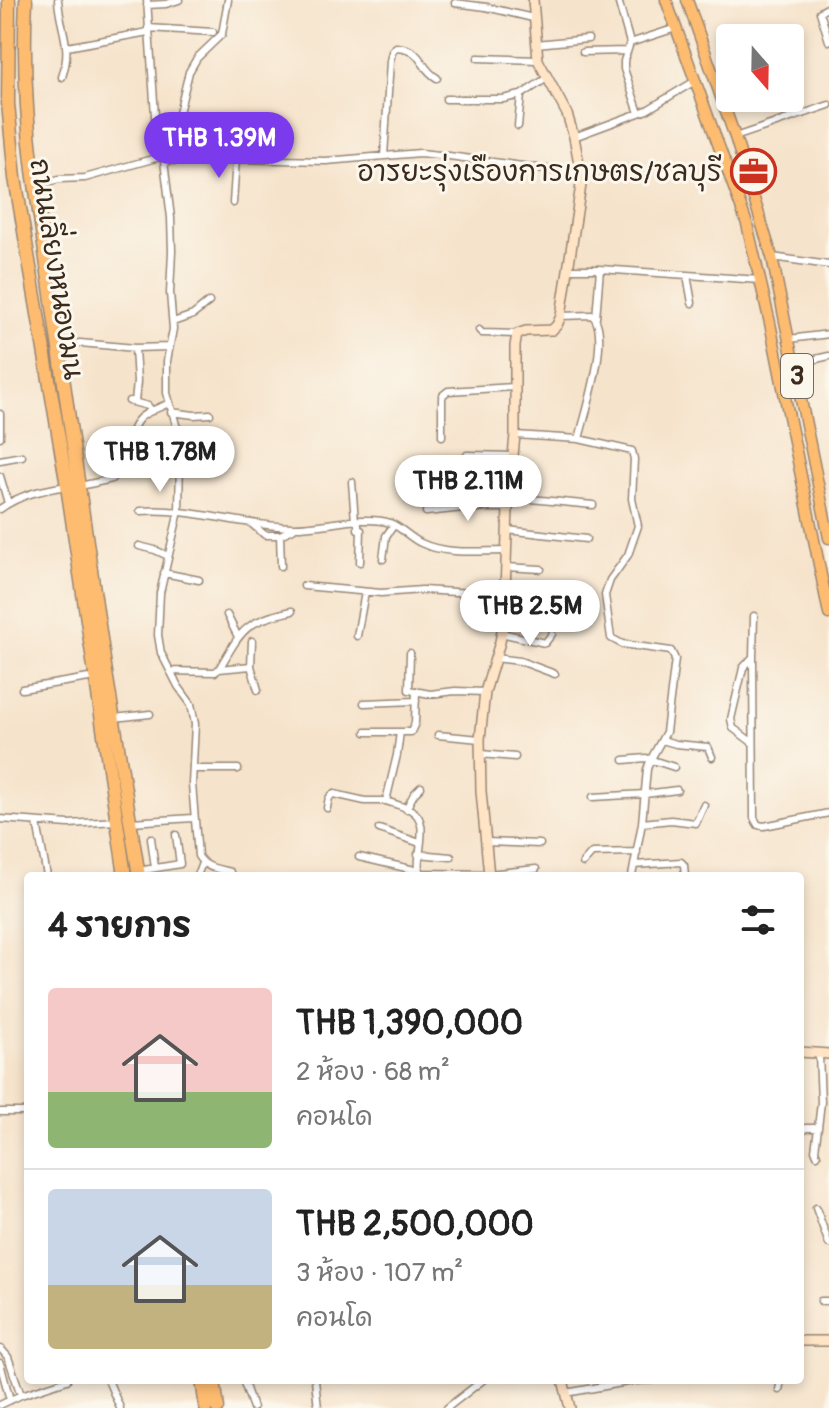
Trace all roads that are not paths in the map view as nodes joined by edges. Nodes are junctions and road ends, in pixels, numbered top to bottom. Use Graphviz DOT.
graph roads {
  1 [pos="9,0"];
  2 [pos="26,0"];
  3 [pos="58,0"];
  4 [pos="179,0"];
  5 [pos="228,0"];
  6 [pos="533,0"];
  7 [pos="618,0"];
  8 [pos="666,0"];
  9 [pos="687,0"];
  10 [pos="147,3"];
  11 [pos="455,3"];
  12 [pos="829,7"];
  13 [pos="533,18"];
  14 [pos="676,28"];
  15 [pos="148,30"];
  16 [pos="213,32"];
  17 [pos="588,39"];
  18 [pos="829,41"];
  19 [pos="630,43"];
  20 [pos="536,44"];
  21 [pos="67,47"];
  22 [pos="627,51"];
  23 [pos="583,52"];
  24 [pos="478,58"];
  25 [pos="538,60"];
  26 [pos="62,77"];
  27 [pos="437,78"];
  28 [pos="547,78"];
  29 [pos="695,81"];
  30 [pos="521,95"];
  31 [pos="446,99"];
  32 [pos="829,105"];
  33 [pos="639,113"];
  34 [pos="518,126"];
  35 [pos="574,137"];
  36 [pos="735,137"];
  37 [pos="159,139"];
  38 [pos="718,143"];
  39 [pos="384,156"];
  40 [pos="164,159"];
  41 [pos="236,159"];
  42 [pos="581,174"];
  43 [pos="35,190"];
  44 [pos="233,203"];
  45 [pos="772,257"];
  46 [pos="829,265"];
  47 [pos="568,269"];
  48 [pos="600,269"];
  49 [pos="687,275"];
  50 [pos="760,280"];
  51 [pos="209,302"];
  52 [pos="692,303"];
  53 [pos="561,316"];
  54 [pos="596,318"];
  55 [pos="55,319"];
  56 [pos="39,322"];
  57 [pos="173,322"];
  58 [pos="479,330"];
  59 [pos="517,334"];
  60 [pos="829,334"];
  61 [pos="789,339"];
  62 [pos="59,346"];
  63 [pos="168,347"];
  64 [pos="135,348"];
  65 [pos="829,356"];
  66 [pos="794,364"];
  67 [pos="514,387"];
  68 [pos="169,403"];
  69 [pos="152,411"];
  70 [pos="171,412"];
  71 [pos="0,414"];
  72 [pos="210,414"];
  73 [pos="515,435"];
  74 [pos="442,436"];
  75 [pos="0,437"];
  76 [pos="579,439"];
  77 [pos="467,455"];
  78 [pos="22,456"];
  79 [pos="514,456"];
  80 [pos="0,460"];
  81 [pos="0,476"];
  82 [pos="352,482"];
  83 [pos="824,485"];
  84 [pos="74,486"];
  85 [pos="509,502"];
  86 [pos="8,503"];
  87 [pos="593,505"];
  88 [pos="0,509"];
  89 [pos="140,511"];
  90 [pos="179,511"];
  91 [pos="426,512"];
  92 [pos="356,521"];
  93 [pos="253,525"];
  94 [pos="394,525"];
  95 [pos="296,527"];
  96 [pos="507,530"];
  97 [pos="280,535"];
  98 [pos="829,538"];
  99 [pos="586,539"];
  100 [pos="139,546"];
  101 [pos="506,551"];
  102 [pos="168,556"];
  103 [pos="383,559"];
  104 [pos="360,562"];
  105 [pos="281,566"];
  106 [pos="506,567"];
  107 [pos="541,569"];
  108 [pos="164,573"];
  109 [pos="199,580"];
  110 [pos="304,586"];
  111 [pos="365,592"];
  112 [pos="533,600"];
  113 [pos="504,605"];
  114 [pos="531,610"];
  115 [pos="292,611"];
  116 [pos="829,614"];
  117 [pos="227,615"];
  118 [pos="754,616"];
  119 [pos="528,622"];
  120 [pos="501,633"];
  121 [pos="552,634"];
  122 [pos="357,636"];
  123 [pos="238,637"];
  124 [pos="252,641"];
  125 [pos="410,653"];
  126 [pos="753,657"];
  127 [pos="495,658"];
  128 [pos="251,666"];
  129 [pos="219,669"];
  130 [pos="170,671"];
  131 [pos="555,674"];
  132 [pos="95,677"];
  133 [pos="22,689"];
  134 [pos="258,690"];
  135 [pos="416,691"];
  136 [pos="485,692"];
  137 [pos="416,701"];
  138 [pos="364,703"];
  139 [pos="150,714"];
  140 [pos="114,718"];
  141 [pos="366,732"];
  142 [pos="400,732"];
  143 [pos="438,735"];
  144 [pos="480,739"];
  145 [pos="662,740"];
  146 [pos="753,743"];
  147 [pos="480,754"];
  148 [pos="515,757"];
  149 [pos="712,757"];
  150 [pos="651,759"];
  151 [pos="624,760"];
  152 [pos="674,767"];
  153 [pos="193,769"];
  154 [pos="238,769"];
  155 [pos="421,787"];
  156 [pos="677,790"];
  157 [pos="645,794"];
  158 [pos="593,797"];
  159 [pos="386,801"];
  160 [pos="704,805"];
  161 [pos="327,808"];
  162 [pos="406,809"];
  163 [pos="829,813"];
  164 [pos="193,818"];
  165 [pos="2,820"];
  166 [pos="116,821"];
  167 [pos="131,822"];
  168 [pos="37,823"];
  169 [pos="642,823"];
  170 [pos="0,829"];
  171 [pos="379,829"];
  172 [pos="176,835"];
  173 [pos="151,838"];
  174 [pos="486,842"];
  175 [pos="420,843"];
  176 [pos="540,844"];
  177 [pos="637,852"];
  178 [pos="418,854"];
  179 [pos="359,857"];
  180 [pos="451,857"];
  181 [pos="202,863"];
  182 [pos="583,863"];
  183 [pos="634,865"];
  184 [pos="155,868"];
  185 [pos="536,869"];
  186 [pos="419,871"];
  187 [pos="46,872"];
  188 [pos="124,872"];
  189 [pos="139,872"];
  190 [pos="144,872"];
  191 [pos="199,872"];
  192 [pos="230,872"];
  193 [pos="489,872"];
  194 [pos="512,872"];
  195 [pos="633,872"];
  196 [pos="685,872"];
  197 [pos="804,1052"];
  198 [pos="824,1054"];
  199 [pos="0,1112"];
  200 [pos="24,1112"];
  201 [pos="818,1128"];
  202 [pos="804,1129"];
  203 [pos="817,1155"];
  204 [pos="816,1208"];
  205 [pos="829,1244"];
  206 [pos="804,1341"];
  207 [pos="829,1341"];
  208 [pos="0,1349"];
  209 [pos="3,1360"];
  210 [pos="55,1384"];
  211 [pos="110,1384"];
  212 [pos="203,1384"];
  213 [pos="215,1384"];
  214 [pos="244,1384"];
  215 [pos="315,1384"];
  216 [pos="478,1384"];
  217 [pos="564,1384"];
  218 [pos="616,1384"];
  219 [pos="780,1384"];
  220 [pos="779,1390"];
  221 [pos="566,1393"];
  222 [pos="21,1395"];
  223 [pos="10,1400"];
  224 [pos="0,1405"];
  225 [pos="120,1408"];
  226 [pos="206,1408"];
  227 [pos="218,1408"];
  228 [pos="253,1408"];
  229 [pos="318,1408"];
  230 [pos="447,1408"];
  231 [pos="570,1408"];
  1 -- 56 [label="highway, ถนนเลี่ยงหนองมน"];
  2 -- 43 [label="highway, ถนนเลี่ยงหนองมน"];
  3 -- 21 [label="street"];
  4 -- 10 [label="street"];
  5 -- 37 [label="street"];
  6 -- 13 [label="street"];
  7 -- 19 [label="street"];
  8 -- 14 [label="main road, 3"];
  9 -- 36 [label="main road, 3"];
  10 -- 15 [label="street"];
  11 -- 13 [label="street"];
  12 -- 18 [label="street"];
  13 -- 20 [label="street"];
  14 -- 19 [label="street"];
  14 -- 29 [label="main road, 3"];
  15 -- 16 [label="street"];
  15 -- 21 [label="street"];
  15 -- 37 [label="street"];
  17 -- 20 [label="street"];
  19 -- 22 [label="street"];
  20 -- 25 [label="street"];
  21 -- 26 [label="street"];
  22 -- 23 [label="street"];
  22 -- 33 [label="street"];
  24 -- 25 [label="street"];
  25 -- 28 [label="street"];
  27 -- 39 [label="street"];
  28 -- 30 [label="street"];
  28 -- 35 [label="street"];
  29 -- 33 [label="street"];
  29 -- 38 [label="main road, 3"];
  30 -- 31 [label="street"];
  30 -- 34 [label="street"];
  32 -- 36 [label="street"];
  33 -- 35 [label="street"];
  35 -- 42 [label="street"];
  36 -- 38 [label="main road"];
  36 -- 45 [label="main road, 3"];
  37 -- 40 [label="street"];
  38 -- 50 [label="main road, 3"];
  39 -- 41 [label="street"];
  39 -- 42 [label="street"];
  40 -- 41 [label="street"];
  40 -- 43 [label="street"];
  40 -- 57 [label="street"];
  41 -- 44 [label="street"];
  42 -- 47 [label="street"];
  43 -- 55 [label="highway, ถนนเลี่ยงหนองมน"];
  45 -- 46 [label="street"];
  45 -- 61 [label="main road, 3"];
  47 -- 48 [label="street"];
  47 -- 53 [label="street"];
  48 -- 49 [label="street"];
  48 -- 54 [label="street"];
  49 -- 50 [label="street"];
  49 -- 52 [label="street"];
  50 -- 116 [label="main road, 3"];
  51 -- 57 [label="street"];
  53 -- 54 [label="street"];
  53 -- 59 [label="street"];
  54 -- 76 [label="street"];
  55 -- 56 [label="highway"];
  55 -- 62 [label="highway, ถนนเลี่ยงหนองมน"];
  56 -- 84 [label="highway, ถนนเลี่ยงหนองมน"];
  57 -- 63 [label="street"];
  58 -- 59 [label="street"];
  59 -- 67 [label="street"];
  60 -- 61 [label="street"];
  61 -- 66 [label="main road, 3"];
  62 -- 64 [label="street"];
  62 -- 84 [label="highway, ถนนเลี่ยงหนองมน"];
  63 -- 64 [label="street"];
  63 -- 68 [label="street"];
  64 -- 69 [label="street"];
  65 -- 66 [label="street"];
  66 -- 83 [label="main road, 3"];
  67 -- 73 [label="street"];
  67 -- 74 [label="street"];
  68 -- 69 [label="street"];
  68 -- 70 [label="street"];
  69 -- 84 [label="street"];
  70 -- 72 [label="street"];
  70 -- 90 [label="street"];
  71 -- 75 [label="street"];
  73 -- 76 [label="street"];
  73 -- 79 [label="street"];
  76 -- 145 [label="street"];
  77 -- 79 [label="street"];
  78 -- 80 [label="street"];
  79 -- 85 [label="street"];
  81 -- 86 [label="street"];
  82 -- 92 [label="street"];
  83 -- 98 [label="main road, 3"];
  84 -- 86 [label="street"];
  84 -- 132 [label="highway, ถนนเลี่ยงหนองมน"];
  84 -- 140 [label="highway, ถนนเลี่ยงหนองมน"];
  85 -- 87 [label="street"];
  85 -- 91 [label="street"];
  85 -- 96 [label="street"];
  86 -- 88 [label="street"];
  89 -- 90 [label="street"];
  90 -- 93 [label="street"];
  90 -- 102 [label="street"];
  92 -- 94 [label="street"];
  92 -- 95 [label="street"];
  92 -- 104 [label="street"];
  93 -- 95 [label="street"];
  93 -- 97 [label="street"];
  94 -- 101 [label="street"];
  94 -- 103 [label="street"];
  95 -- 97 [label="street"];
  96 -- 99 [label="street"];
  96 -- 101 [label="street"];
  97 -- 105 [label="street"];
  100 -- 102 [label="street"];
  101 -- 106 [label="street"];
  102 -- 108 [label="street"];
  106 -- 107 [label="street"];
  106 -- 113 [label="street"];
  108 -- 109 [label="street"];
  108 -- 130 [label="street"];
  110 -- 111 [label="street"];
  111 -- 113 [label="street"];
  111 -- 122 [label="street"];
  112 -- 113 [label="street"];
  113 -- 114 [label="street"];
  113 -- 119 [label="street"];
  113 -- 120 [label="street"];
  115 -- 123 [label="street"];
  117 -- 123 [label="street"];
  118 -- 126 [label="street"];
  120 -- 121 [label="street"];
  120 -- 127 [label="street"];
  123 -- 129 [label="street"];
  124 -- 128 [label="street"];
  125 -- 135 [label="street"];
  126 -- 146 [label="street"];
  126 -- 146 [label="street"];
  127 -- 131 [label="street"];
  127 -- 136 [label="street"];
  128 -- 129 [label="street"];
  128 -- 134 [label="street"];
  129 -- 130 [label="street"];
  130 -- 153 [label="street"];
  132 -- 133 [label="street"];
  132 -- 166 [label="highway, ถนนเลี่ยงหนองมน"];
  135 -- 136 [label="street"];
  135 -- 137 [label="street"];
  136 -- 144 [label="street"];
  137 -- 138 [label="street"];
  137 -- 142 [label="street"];
  139 -- 140 [label="street"];
  140 -- 167 [label="highway, ถนนเลี่ยงหนองมน"];
  141 -- 142 [label="street"];
  142 -- 159 [label="street"];
  143 -- 144 [label="street"];
  144 -- 147 [label="street"];
  145 -- 149 [label="street"];
  145 -- 150 [label="street"];
  146 -- 163 [label="street"];
  147 -- 148 [label="street"];
  147 -- 174 [label="street"];
  150 -- 151 [label="street"];
  150 -- 152 [label="street"];
  150 -- 157 [label="street"];
  153 -- 154 [label="street"];
  153 -- 164 [label="street"];
  155 -- 162 [label="street"];
  156 -- 157 [label="street"];
  157 -- 158 [label="street"];
  157 -- 169 [label="street"];
  159 -- 161 [label="street"];
  159 -- 162 [label="street"];
  160 -- 169 [label="street"];
  162 -- 175 [label="street"];
  164 -- 167 [label="street"];
  164 -- 181 [label="street"];
  165 -- 168 [label="street"];
  165 -- 170 [label="street"];
  166 -- 168 [label="street"];
  166 -- 188 [label="highway, ถนนเลี่ยงหนองมน"];
  167 -- 189 [label="highway, ถนนเลี่ยงหนองมน"];
  168 -- 187 [label="street"];
  169 -- 177 [label="street"];
  171 -- 175 [label="street"];
  172 -- 184 [label="street"];
  173 -- 184 [label="street"];
  174 -- 176 [label="street"];
  174 -- 193 [label="street"];
  175 -- 178 [label="street"];
  177 -- 182 [label="street"];
  177 -- 183 [label="street"];
  178 -- 180 [label="street"];
  178 -- 186 [label="street"];
  179 -- 186 [label="street"];
  181 -- 191 [label="street"];
  181 -- 192 [label="street"];
  183 -- 195 [label="street"];
  183 -- 196 [label="street"];
  184 -- 190 [label="street"];
  185 -- 194 [label="street"];
  197 -- 198 [label="street"];
  198 -- 201 [label="street"];
  199 -- 200 [label="street"];
  201 -- 202 [label="street"];
  201 -- 203 [label="street"];
  204 -- 205 [label="street"];
  206 -- 207 [label="street"];
  208 -- 209 [label="street"];
  209 -- 222 [label="street"];
  209 -- 223 [label="street"];
  210 -- 222 [label="street"];
  211 -- 225 [label="street"];
  212 -- 226 [label="highway"];
  213 -- 227 [label="highway"];
  214 -- 228 [label="street"];
  215 -- 229 [label="street"];
  216 -- 230 [label="street"];
  217 -- 221 [label="street"];
  218 -- 221 [label="street"];
  219 -- 220 [label="street"];
  221 -- 231 [label="street"];
  222 -- 223 [label="street"];
  223 -- 224 [label="street"];
}
